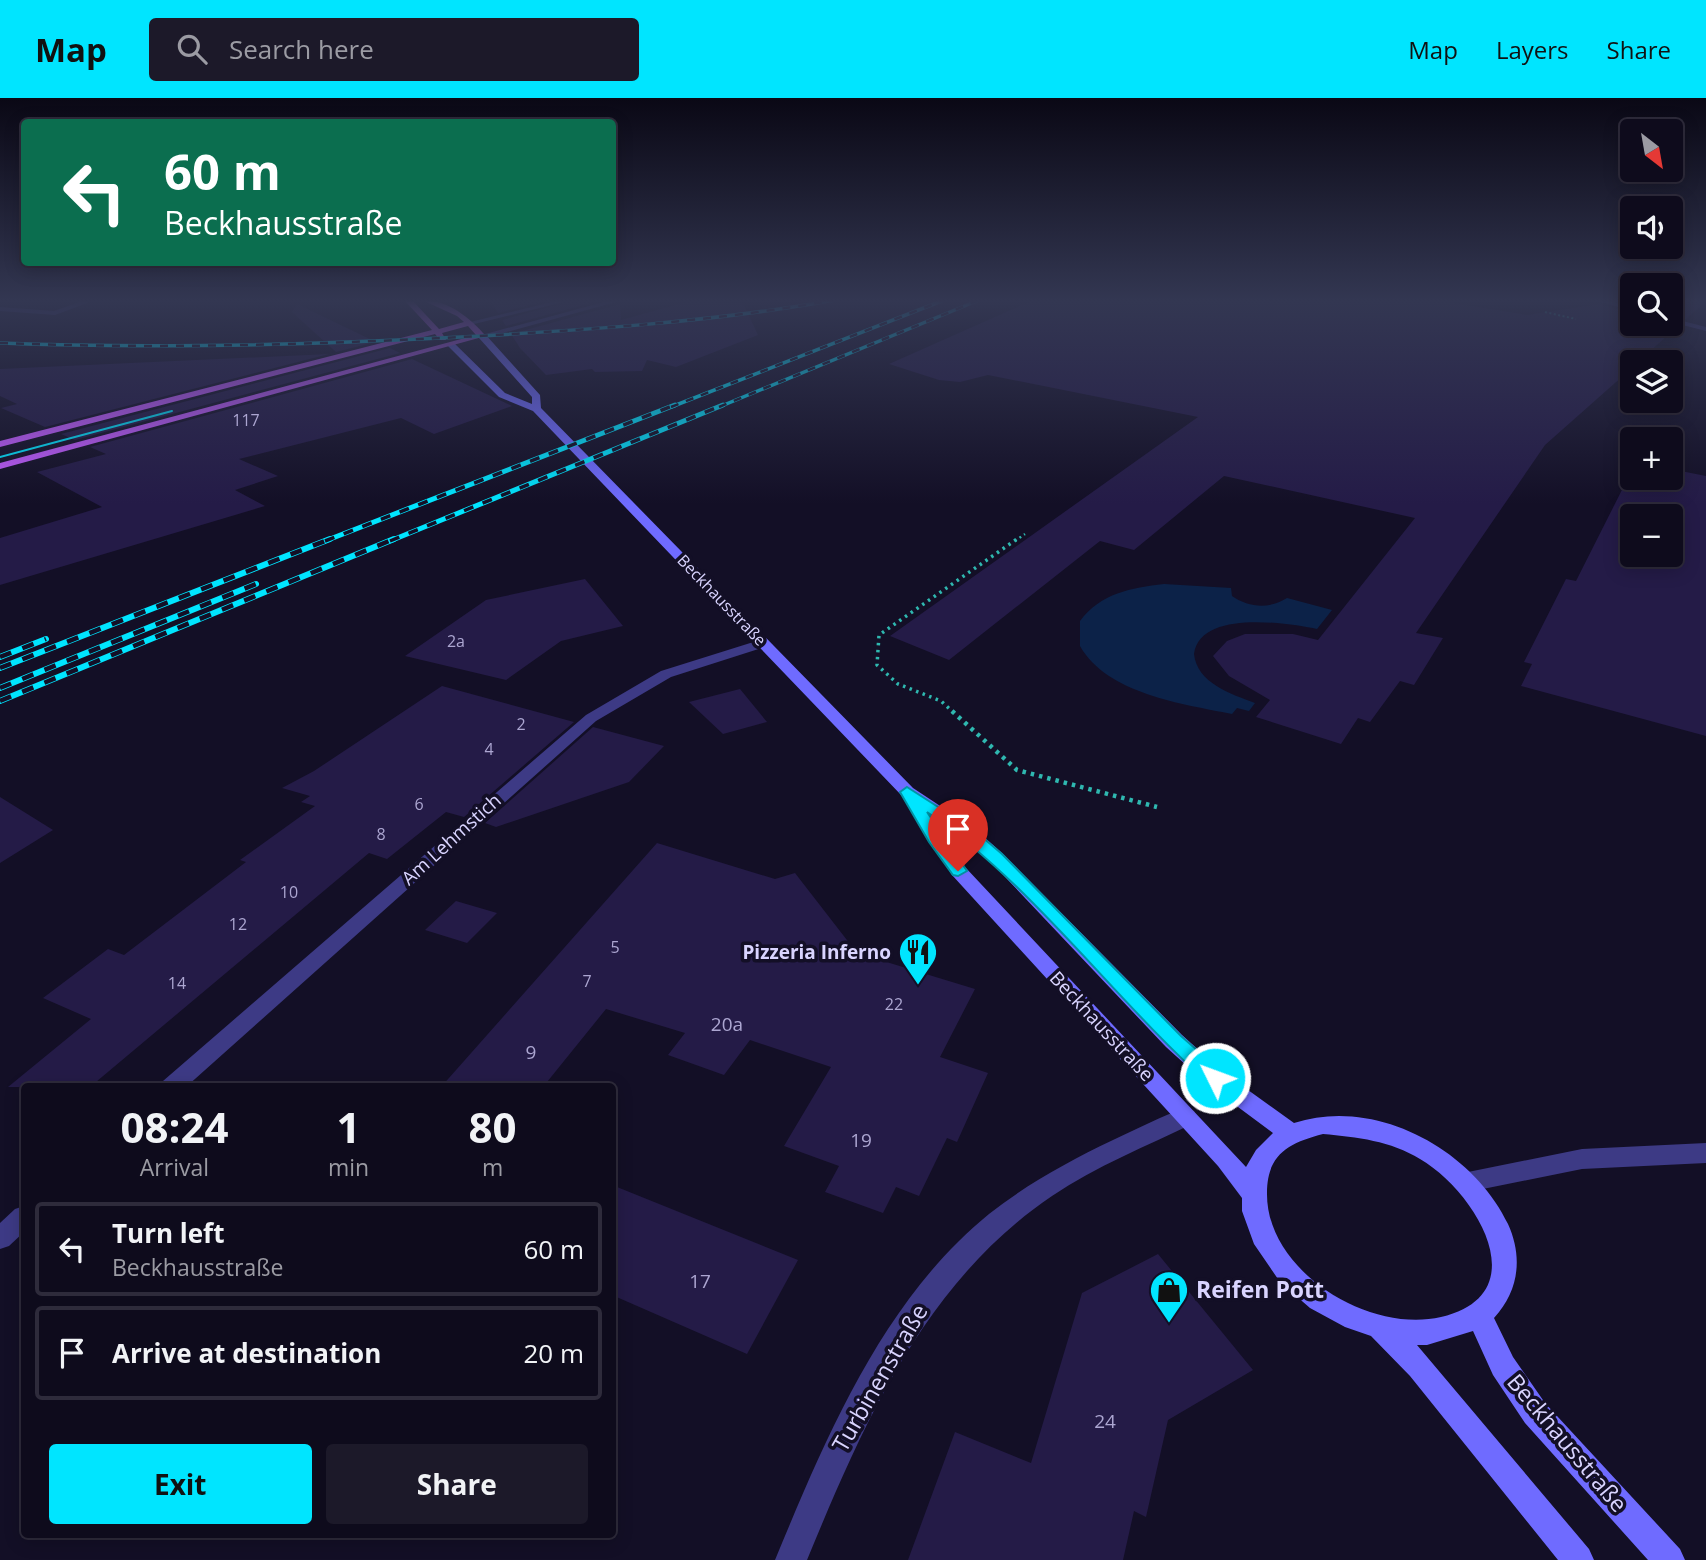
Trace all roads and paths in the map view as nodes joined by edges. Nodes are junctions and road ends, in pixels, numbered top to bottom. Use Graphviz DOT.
graph roads {
  1 [pos="293,368"];
  2 [pos="361,368"];
  3 [pos="475,368"];
  4 [pos="511,368"];
  5 [pos="536,409"];
  6 [pos="0,444"];
  7 [pos="0,466"];
  8 [pos="1025,534"];
  9 [pos="764,643"];
  10 [pos="907,792"];
  11 [pos="1157,807"];
  12 [pos="177,1083"];
  13 [pos="1186,1117"];
  14 [pos="1292,1134"];
  15 [pos="1706,1153"];
  16 [pos="1468,1182"];
  17 [pos="1251,1191"];
  18 [pos="21,1220"];
  19 [pos="0,1238"];
  20 [pos="1480,1316"];
  21 [pos="1379,1326"];
  22 [pos="791,1560"];
  23 [pos="1578,1560"];
  24 [pos="1670,1560"];
  1 -- 6 [label="main road"];
  2 -- 7 [label="main road"];
  3 -- 5 [label="main road, Beckhausstraße"];
  4 -- 5 [label="main road, Beckhausstraße"];
  5 -- 9 [label="main road, Beckhausstraße"];
  8 -- 11 [label="path"];
  9 -- 10 [label="main road, Beckhausstraße"];
  9 -- 12 [label="street, Am Lehmstich"];
  10 -- 13 [label="main road, Beckhausstraße"];
  10 -- 14 [label="main road, Beckhausstraße"];
  13 -- 17 [label="main road, Beckhausstraße"];
  13 -- 22 [label="street, Turbinenstraße"];
  14 -- 16 [label="main road"];
  14 -- 17 [label="main road"];
  15 -- 16 [label="street"];
  16 -- 20 [label="main road"];
  17 -- 21 [label="main road"];
  18 -- 19 [label="street"];
  20 -- 21 [label="main road"];
  20 -- 24 [label="main road, Beckhausstraße"];
  21 -- 23 [label="main road"];
}
